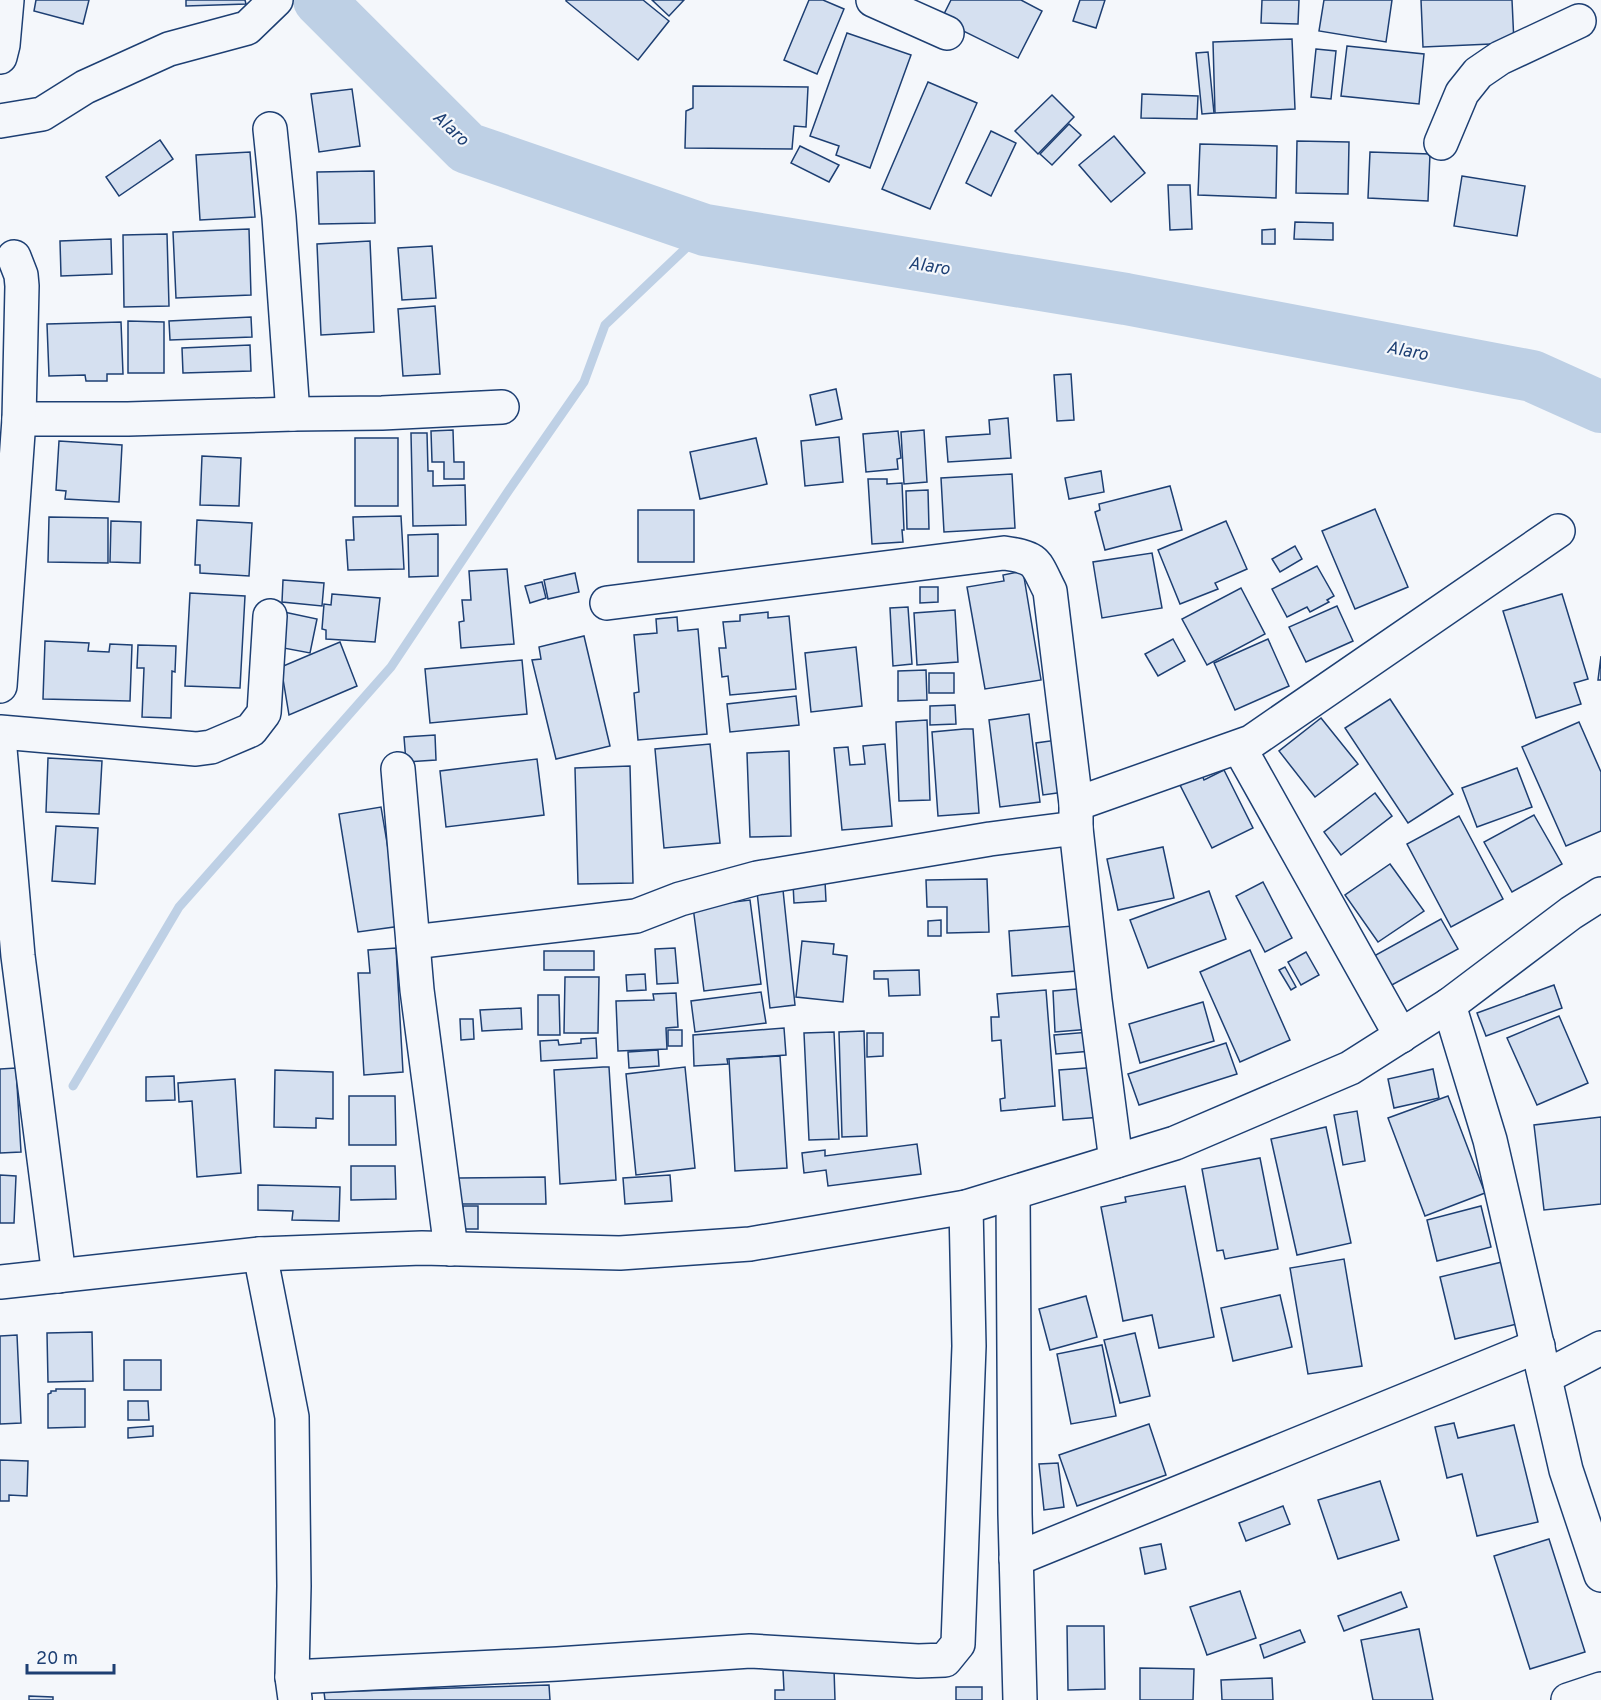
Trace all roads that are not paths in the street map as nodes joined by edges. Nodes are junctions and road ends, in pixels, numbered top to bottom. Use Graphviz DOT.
graph roads {
  1 [pos="7,0"];
  2 [pos="276,0"];
  3 [pos="873,0"];
  4 [pos="1583,16"];
  5 [pos="947,33"];
  6 [pos="0,57"];
  7 [pos="0,121"];
  8 [pos="270,129"];
  9 [pos="1441,143"];
  10 [pos="14,257"];
  11 [pos="502,407"];
  12 [pos="293,414"];
  13 [pos="19,419"];
  14 [pos="1558,531"];
  15 [pos="608,603"];
  16 [pos="270,616"];
  17 [pos="0,686"];
  18 [pos="0,732"];
  19 [pos="1239,747"];
  20 [pos="0,749"];
  21 [pos="398,769"];
  22 [pos="1076,816"];
  23 [pos="1601,894"];
  24 [pos="413,942"];
  25 [pos="9,956"];
  26 [pos="1449,1005"];
  27 [pos="1401,1035"];
  28 [pos="1116,1161"];
  29 [pos="1013,1193"];
  30 [pos="966,1207"];
  31 [pos="451,1249"];
  32 [pos="260,1254"];
  33 [pos="60,1276"];
  34 [pos="0,1282"];
  35 [pos="1538,1346"];
  36 [pos="1601,1348"];
  37 [pos="1545,1377"];
  38 [pos="1016,1559"];
  39 [pos="1601,1575"];
  40 [pos="294,1689"];
  41 [pos="1601,1689"];
  42 [pos="1020,1700"];
  43 [pos="1568,1700"];
  1 -- 6 [label="street"];
  2 -- 7 [label="street"];
  3 -- 5 [label="street"];
  4 -- 9 [label="street"];
  8 -- 12 [label="street"];
  10 -- 13 [label="street"];
  11 -- 12 [label="street"];
  12 -- 13 [label="street"];
  13 -- 17 [label="street"];
  14 -- 19 [label="street"];
  15 -- 22 [label="street"];
  16 -- 18 [label="street"];
  19 -- 22 [label="street"];
  19 -- 27 [label="street"];
  20 -- 25 [label="street"];
  21 -- 24 [label="street"];
  22 -- 24 [label="street"];
  22 -- 28 [label="street"];
  23 -- 26 [label="street"];
  24 -- 31 [label="street"];
  25 -- 33 [label="street"];
  26 -- 27 [label="street"];
  26 -- 35 [label="street"];
  27 -- 28 [label="street"];
  28 -- 29 [label="street"];
  29 -- 30 [label="street"];
  29 -- 38 [label="street"];
  30 -- 31 [label="street"];
  30 -- 40 [label="street"];
  31 -- 32 [label="street"];
  32 -- 33 [label="street"];
  32 -- 40 [label="street"];
  33 -- 34 [label="street"];
  35 -- 37 [label="street"];
  35 -- 38 [label="street"];
  36 -- 37 [label="street"];
  37 -- 39 [label="street"];
  38 -- 42 [label="street"];
  41 -- 43 [label="street"];
}
